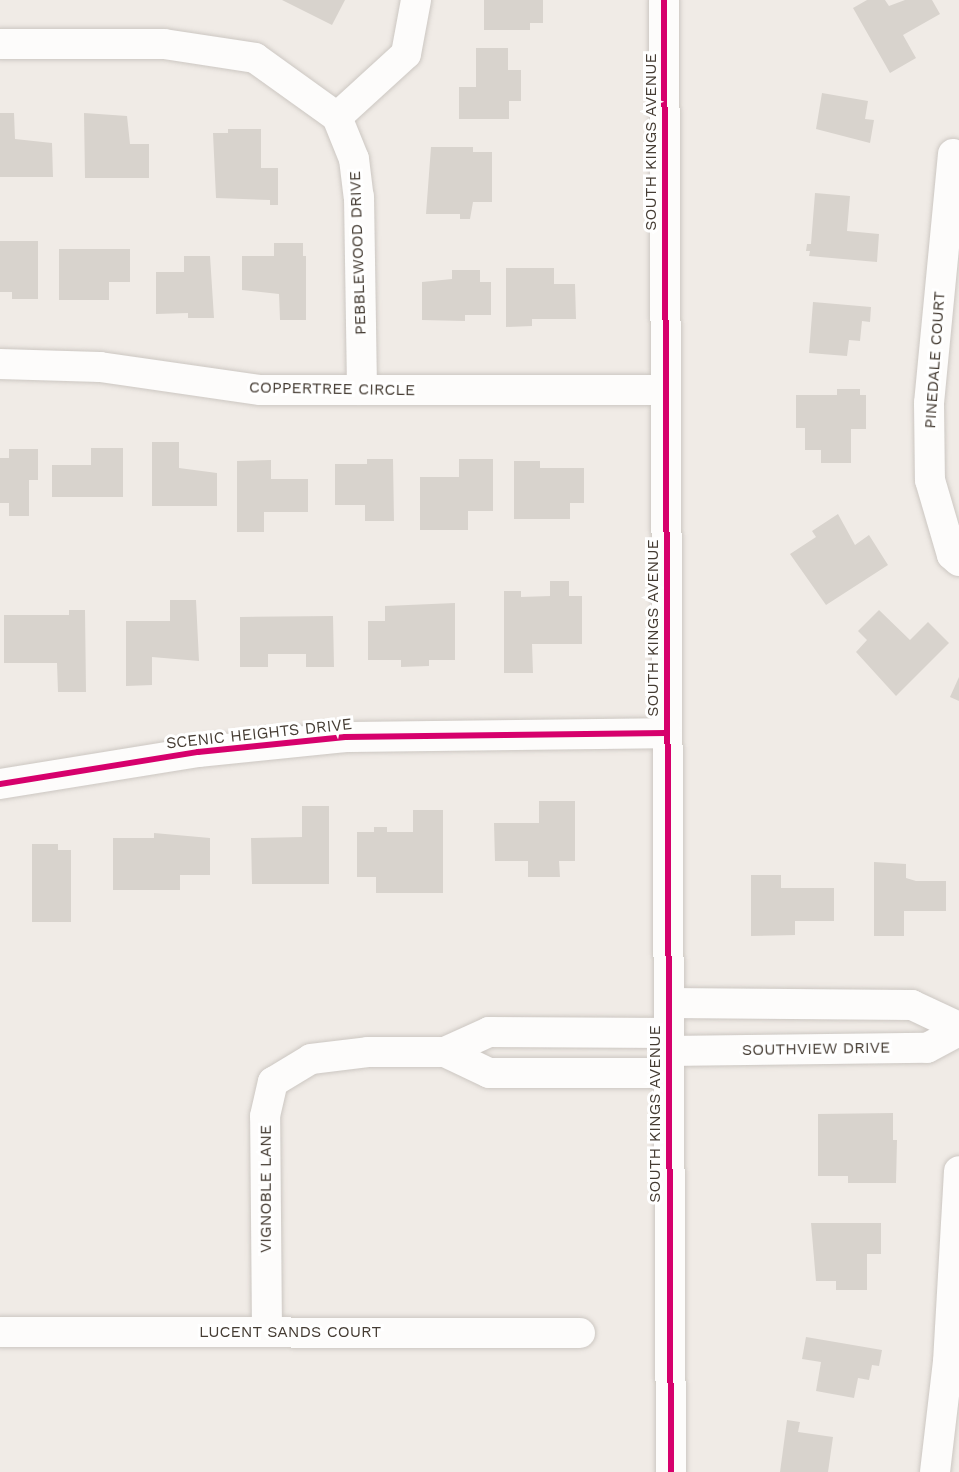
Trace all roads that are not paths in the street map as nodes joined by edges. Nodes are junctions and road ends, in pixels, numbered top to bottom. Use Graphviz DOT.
graph roads {
  1 [pos="416,0"];
  2 [pos="664,0"];
  3 [pos="0,44"];
  4 [pos="336,117"];
  5 [pos="952,154"];
  6 [pos="0,364"];
  7 [pos="362,390"];
  8 [pos="665,390"];
  9 [pos="959,561"];
  10 [pos="666,733"];
  11 [pos="0,784"];
  12 [pos="669,1003"];
  13 [pos="959,1029"];
  14 [pos="445,1052"];
  15 [pos="668,1052"];
  16 [pos="959,1171"];
  17 [pos="267,1331"];
  18 [pos="0,1332"];
  19 [pos="580,1333"];
  20 [pos="671,1472"];
  21 [pos="935,1472"];
  1 -- 4 [label="street"];
  2 -- 8 [label="street, SOUTH KINGS AVENUE"];
  3 -- 4 [label="street"];
  4 -- 7 [label="street, PEBBLEWOOD DRIVE"];
  5 -- 9 [label="street, PINEDALE COURT"];
  6 -- 7 [label="street, COPPERTREE CIRCLE"];
  7 -- 8 [label="street, COPPERTREE CIRCLE"];
  8 -- 10 [label="street, SOUTH KINGS AVENUE"];
  10 -- 11 [label="street, SCENIC HEIGHTS DRIVE"];
  10 -- 12 [label="street, SOUTH KINGS AVENUE"];
  12 -- 13 [label="street, SOUTHVIEW DRIVE"];
  12 -- 15 [label="street, SOUTH KINGS AVENUE"];
  13 -- 15 [label="street, SOUTHVIEW DRIVE"];
  14 -- 15 [label="street, VIGNOBLE LANE"];
  14 -- 15 [label="street, VIGNOBLE LANE"];
  14 -- 17 [label="street, VIGNOBLE LANE"];
  15 -- 20 [label="street, SOUTH KINGS AVENUE"];
  16 -- 21 [label="street"];
  17 -- 18 [label="street, LUCENT SANDS COURT"];
  17 -- 19 [label="street, LUCENT SANDS COURT"];
}
